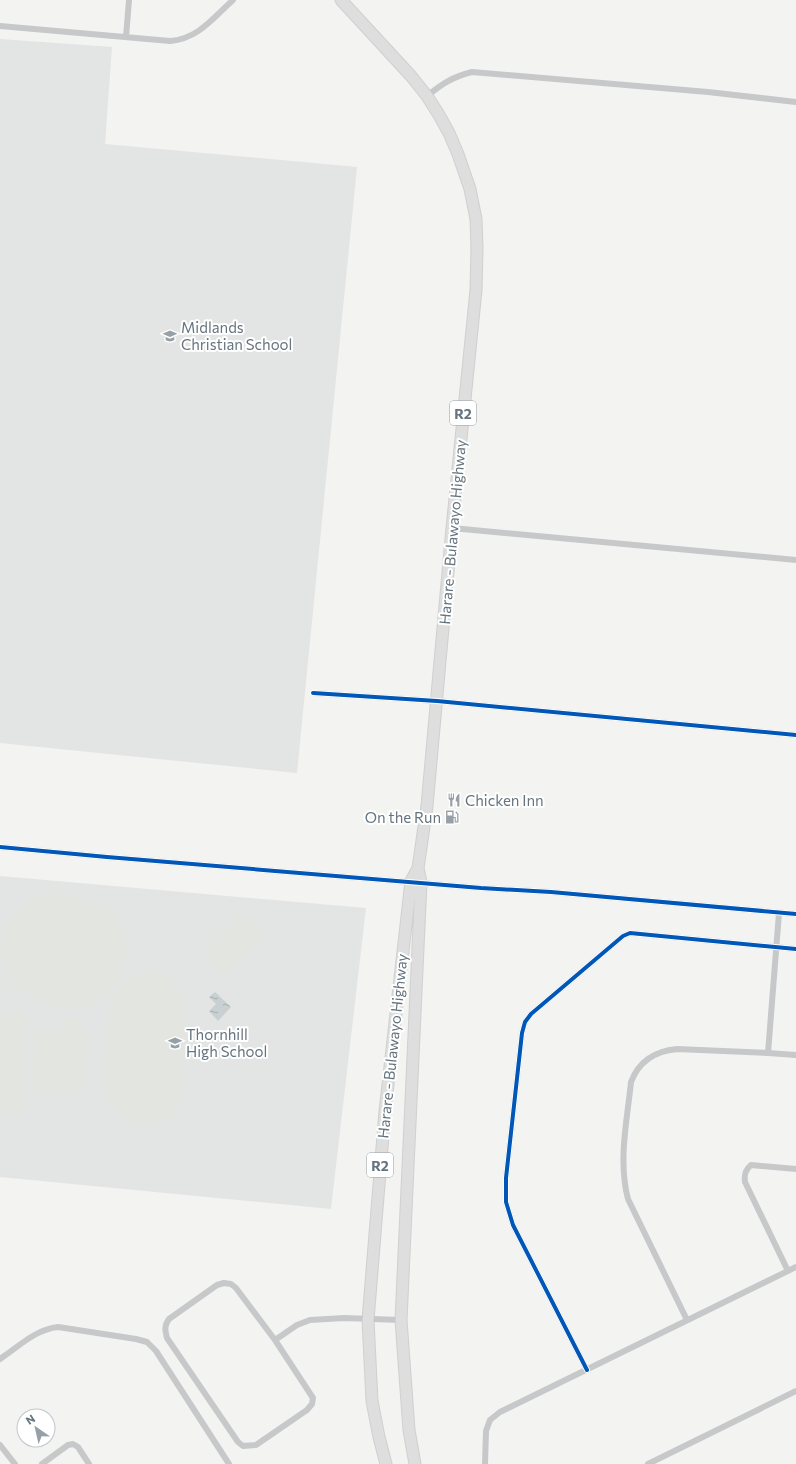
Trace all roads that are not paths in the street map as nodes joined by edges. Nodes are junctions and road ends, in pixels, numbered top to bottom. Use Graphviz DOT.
graph roads {
  1 [pos="129,0"];
  2 [pos="233,0"];
  3 [pos="341,0"];
  4 [pos="0,26"];
  5 [pos="126,37"];
  6 [pos="427,96"];
  7 [pos="796,102"];
  8 [pos="452,528"];
  9 [pos="796,560"];
  10 [pos="313,693"];
  11 [pos="437,701"];
  12 [pos="796,735"];
  13 [pos="0,847"];
  14 [pos="416,882"];
  15 [pos="779,913"];
  16 [pos="796,914"];
  17 [pos="777,947"];
  18 [pos="796,949"];
  19 [pos="768,1053"];
  20 [pos="796,1055"];
  21 [pos="796,1169"];
  22 [pos="796,1267"];
  23 [pos="788,1271"];
  24 [pos="368,1320"];
  25 [pos="401,1320"];
  26 [pos="686,1320"];
  27 [pos="275,1340"];
  28 [pos="0,1359"];
  29 [pos="587,1370"];
  30 [pos="796,1391"];
  31 [pos="0,1445"];
  32 [pos="15,1464"];
  33 [pos="42,1464"];
  34 [pos="89,1464"];
  35 [pos="229,1464"];
  36 [pos="386,1464"];
  37 [pos="414,1464"];
  38 [pos="485,1464"];
  39 [pos="648,1464"];
  1 -- 5 [label="street"];
  2 -- 5 [label="street"];
  3 -- 6 [label="highway, Harare - Bulawayo Highway / R2"];
  4 -- 5 [label="street"];
  6 -- 7 [label="street"];
  6 -- 8 [label="highway, Harare - Bulawayo Highway / R2"];
  8 -- 9 [label="street"];
  8 -- 11 [label="highway, Harare - Bulawayo Highway / R2"];
  10 -- 11 [label="street"];
  11 -- 12 [label="street"];
  11 -- 14 [label="highway, Harare - Bulawayo Highway / R2"];
  13 -- 14 [label="street"];
  14 -- 15 [label="street"];
  14 -- 24 [label="highway, Harare - Bulawayo Highway / R2"];
  14 -- 25 [label="highway, Harare - Bulawayo Highway / R2"];
  15 -- 16 [label="street"];
  15 -- 17 [label="street"];
  17 -- 18 [label="street"];
  17 -- 19 [label="street"];
  17 -- 29 [label="street"];
  19 -- 20 [label="street"];
  19 -- 26 [label="street"];
  21 -- 23 [label="street"];
  22 -- 23 [label="street"];
  23 -- 26 [label="street"];
  24 -- 25 [label="street"];
  24 -- 27 [label="street"];
  24 -- 36 [label="highway, Harare - Bulawayo Highway / R2"];
  25 -- 37 [label="highway, Harare - Bulawayo Highway / R2"];
  26 -- 29 [label="street"];
  27 -- 27 [label="street"];
  28 -- 35 [label="street"];
  29 -- 38 [label="street"];
  30 -- 39 [label="street"];
  31 -- 32 [label="street"];
  33 -- 34 [label="street"];
}
